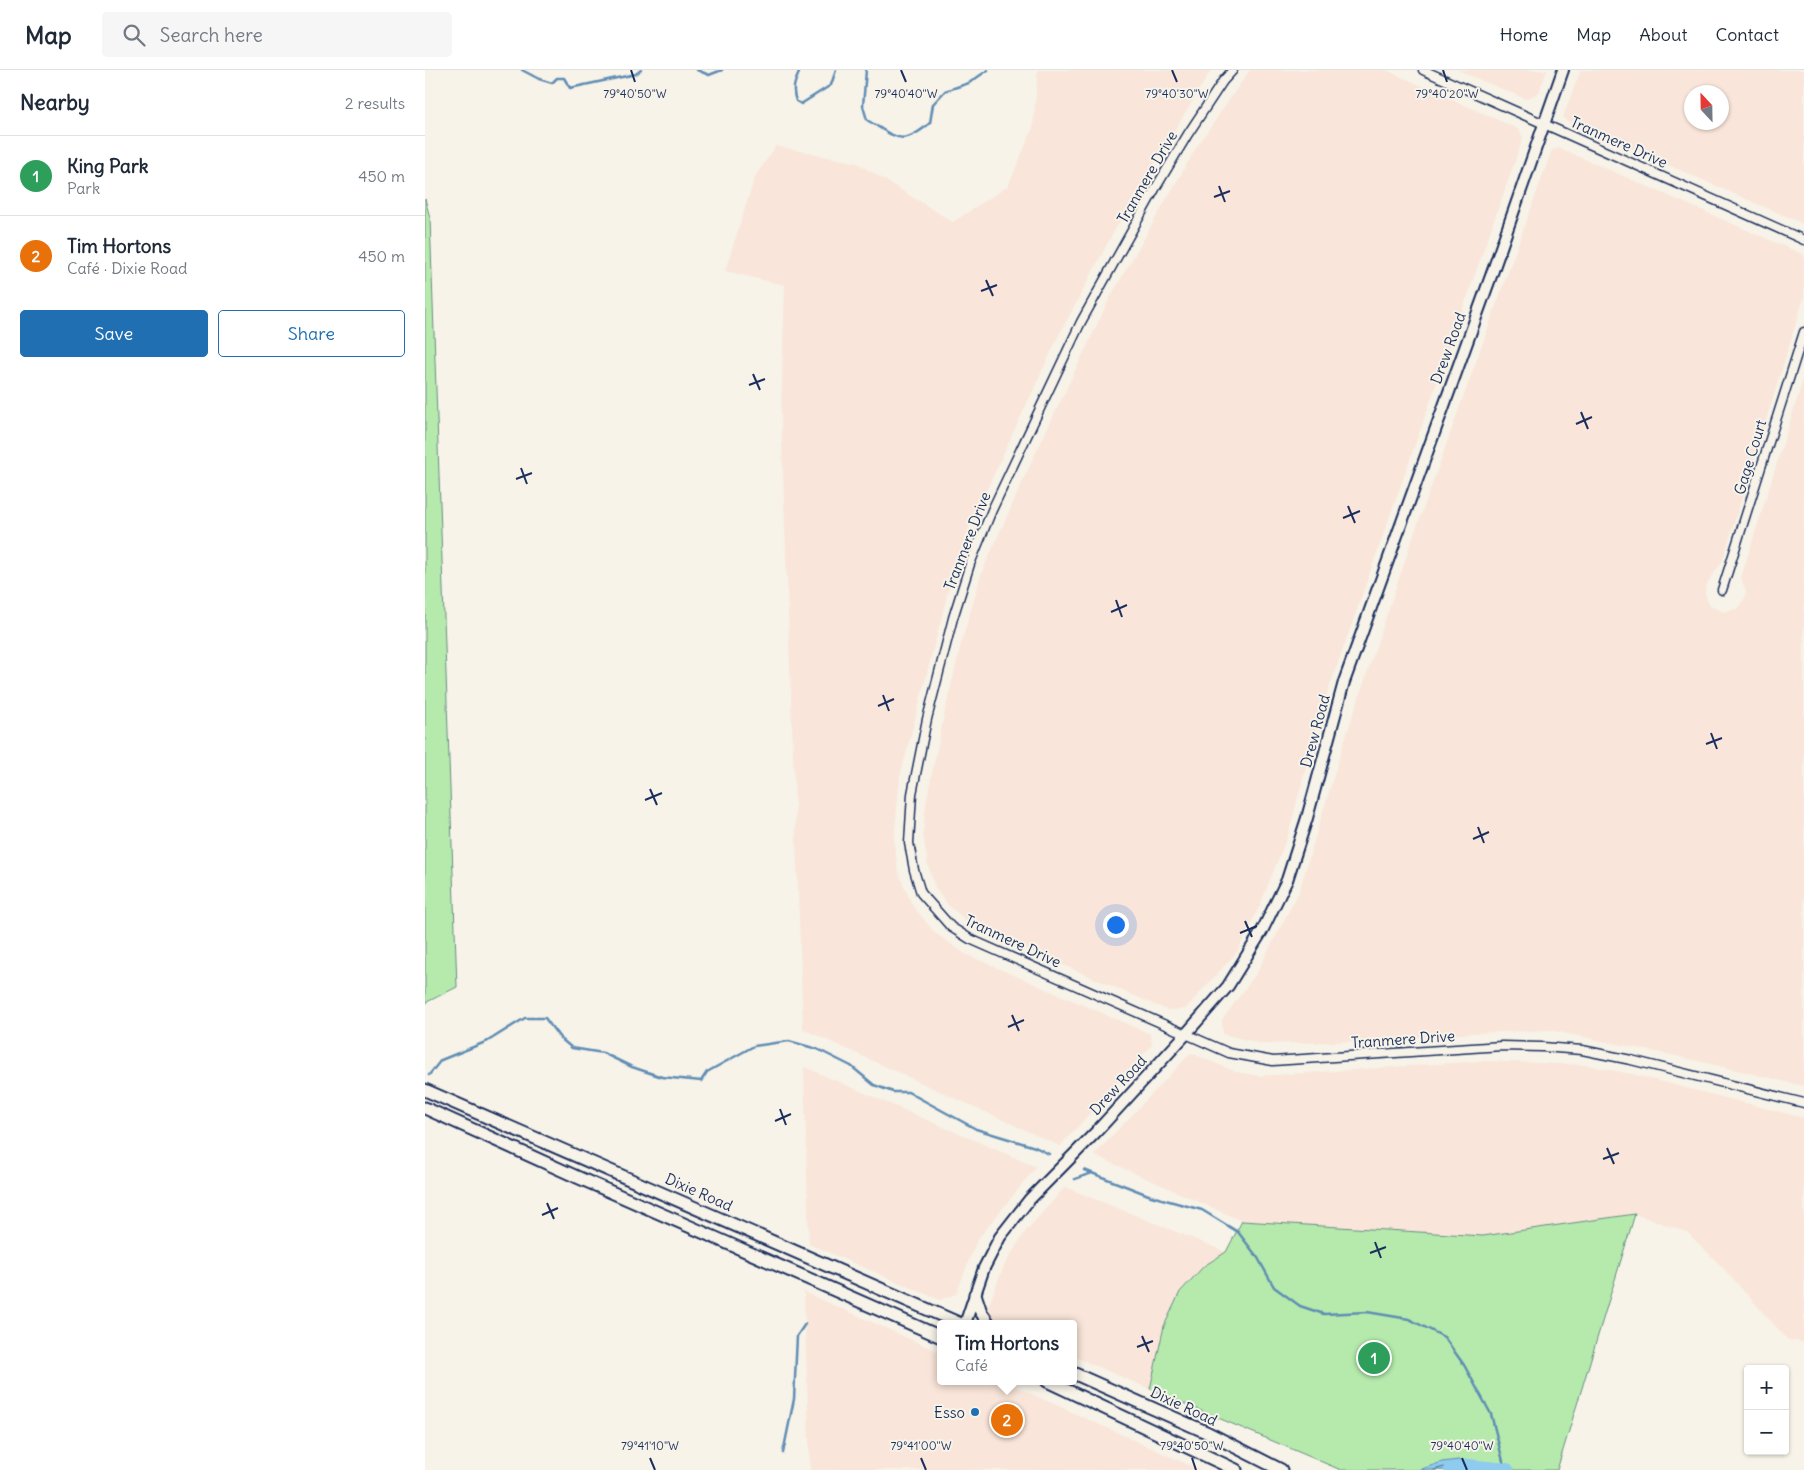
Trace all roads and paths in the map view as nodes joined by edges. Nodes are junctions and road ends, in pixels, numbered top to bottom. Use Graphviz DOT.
graph roads {
  1 [pos="1233,70"];
  2 [pos="1423,70"];
  3 [pos="1563,70"];
  4 [pos="1544,124"];
  5 [pos="1804,240"];
  6 [pos="1804,332"];
  7 [pos="1722,590"];
  8 [pos="1186,1034"];
  9 [pos="425,1090"];
  10 [pos="1804,1103"];
  11 [pos="425,1108"];
  12 [pos="975,1294"];
  13 [pos="952,1320"];
  14 [pos="966,1320"];
  15 [pos="986,1320"];
  16 [pos="937,1335"];
  17 [pos="1077,1375"];
  18 [pos="1055,1385"];
  19 [pos="1236,1470"];
  20 [pos="1281,1470"];
  1 -- 8 [label="street, Tranmere Drive"];
  2 -- 4 [label="street, Tranmere Drive"];
  3 -- 4 [label="street, Drew Road"];
  4 -- 5 [label="street, Tranmere Drive"];
  4 -- 8 [label="street, Drew Road"];
  6 -- 7 [label="street, Gage Court"];
  8 -- 10 [label="street, Tranmere Drive"];
  8 -- 12 [label="street, Drew Road"];
  9 -- 13 [label="main road, Dixie Road"];
  11 -- 16 [label="main road"];
  12 -- 14 [label="street, Drew Road"];
  12 -- 15 [label="main road"];
  17 -- 20 [label="main road, Dixie Road"];
  18 -- 19 [label="main road"];
}
